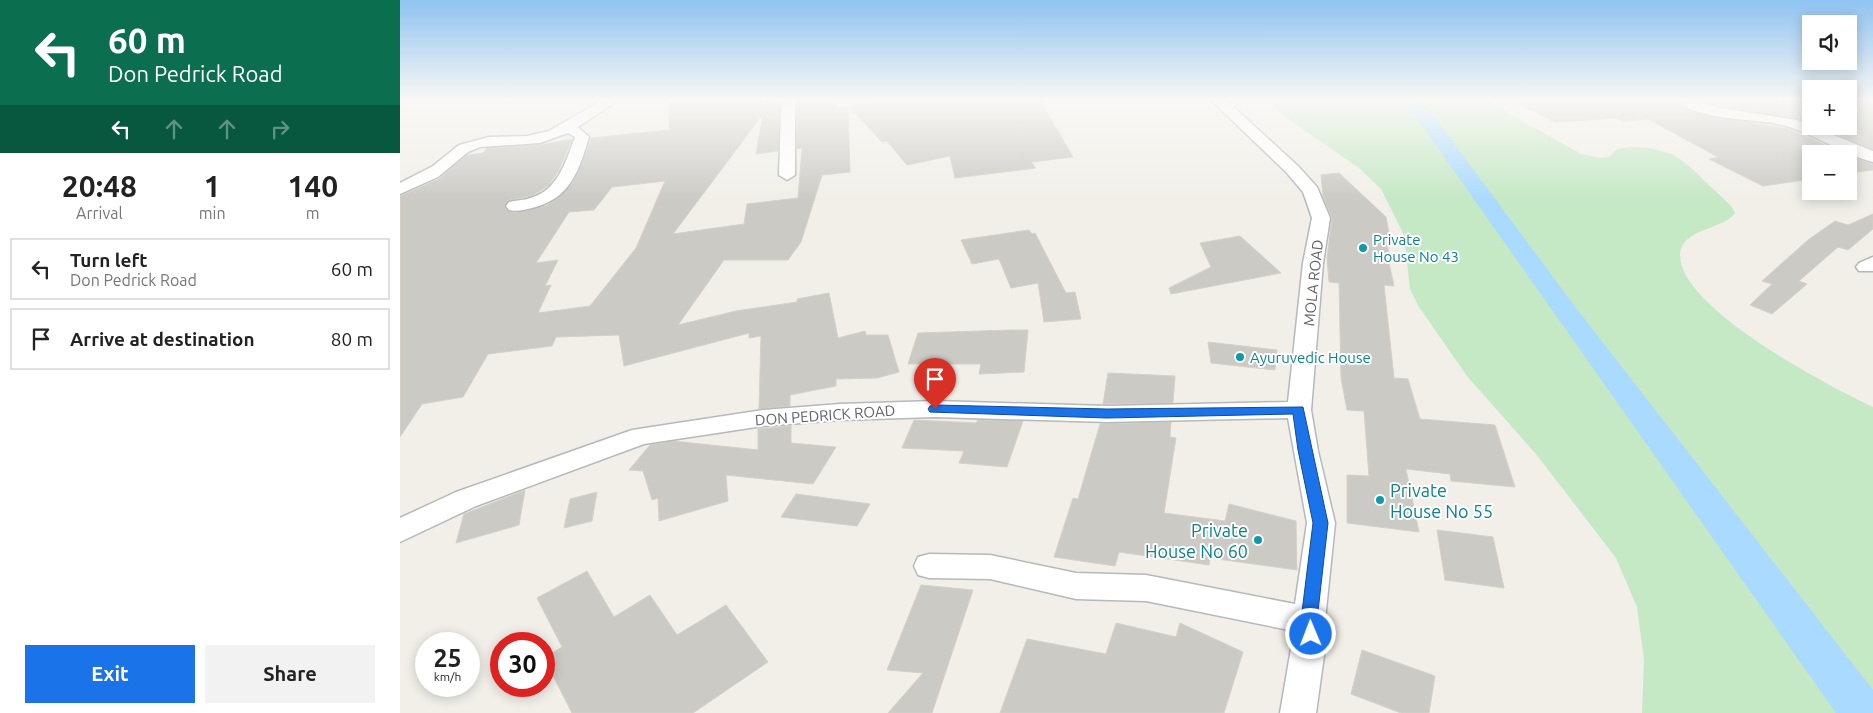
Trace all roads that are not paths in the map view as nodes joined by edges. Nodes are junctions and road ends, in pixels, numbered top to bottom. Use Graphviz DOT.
graph roads {
  1 [pos="559,133"];
  2 [pos="580,133"];
  3 [pos="788,133"];
  4 [pos="1254,133"];
  5 [pos="1817,133"];
  6 [pos="1873,157"];
  7 [pos="787,175"];
  8 [pos="400,189"];
  9 [pos="515,206"];
  10 [pos="1299,410"];
  11 [pos="400,532"];
  12 [pos="929,566"];
  13 [pos="1309,620"];
  14 [pos="1298,713"];
  1 -- 8 [label="street"];
  2 -- 9 [label="street"];
  3 -- 7 [label="street"];
  4 -- 10 [label="street, MOLA ROAD"];
  5 -- 6 [label="street"];
  10 -- 11 [label="street, DON PEDRICK ROAD"];
  10 -- 13 [label="street, MOLA ROAD"];
  12 -- 13 [label="street"];
  13 -- 14 [label="street, MOLA ROAD"];
}
